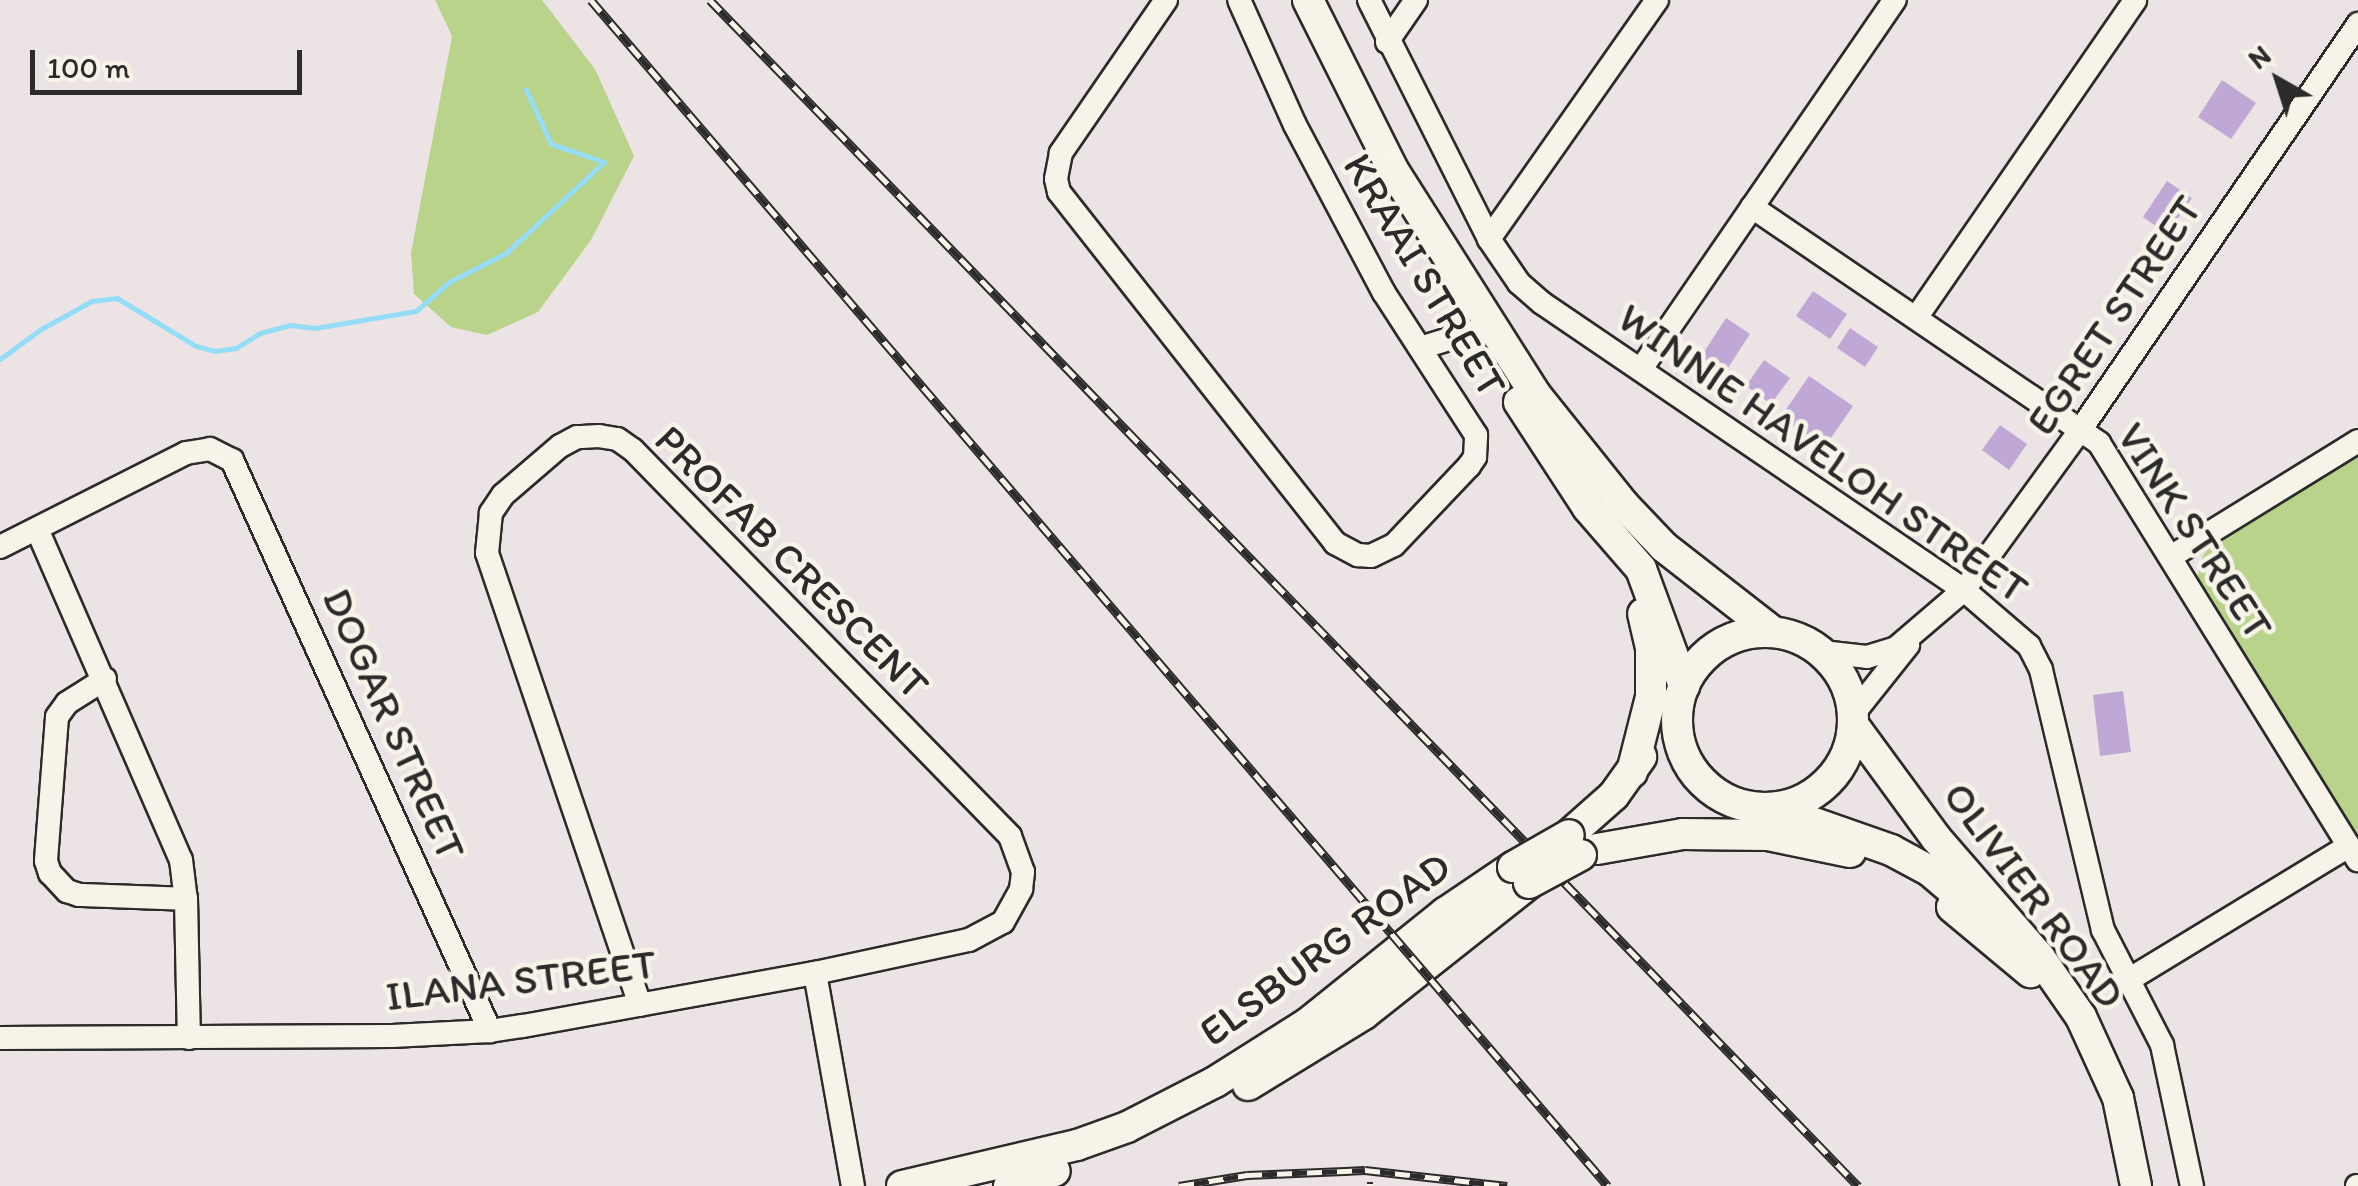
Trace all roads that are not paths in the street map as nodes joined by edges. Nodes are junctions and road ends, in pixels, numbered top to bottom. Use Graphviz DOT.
graph roads {
  1 [pos="1166,0"];
  2 [pos="1240,0"];
  3 [pos="1308,0"];
  4 [pos="1369,0"];
  5 [pos="1416,0"];
  6 [pos="1657,0"];
  7 [pos="1895,0"];
  8 [pos="2135,0"];
  9 [pos="2358,24"];
  10 [pos="1387,42"];
  11 [pos="1752,207"];
  12 [pos="1490,239"];
  13 [pos="1916,318"];
  14 [pos="1484,326"];
  15 [pos="1420,348"];
  16 [pos="1641,369"];
  17 [pos="2082,429"];
  18 [pos="2358,441"];
  19 [pos="1588,508"];
  20 [pos="38,529"];
  21 [pos="0,547"];
  22 [pos="2172,556"];
  23 [pos="1964,590"];
  24 [pos="1773,632"];
  25 [pos="1916,634"];
  26 [pos="1822,652"];
  27 [pos="105,679"];
  28 [pos="1681,694"];
  29 [pos="1854,719"];
  30 [pos="1632,772"];
  31 [pos="1759,808"];
  32 [pos="1583,846"];
  33 [pos="2354,853"];
  34 [pos="1521,875"];
  35 [pos="1021,889"];
  36 [pos="186,899"];
  37 [pos="2030,972"];
  38 [pos="815,973"];
  39 [pos="2130,980"];
  40 [pos="640,1005"];
  41 [pos="490,1031"];
  42 [pos="0,1038"];
  43 [pos="188,1038"];
  44 [pos="853,1186"];
  45 [pos="902,1186"];
  46 [pos="1008,1186"];
  47 [pos="2120,1186"];
  48 [pos="2136,1186"];
  49 [pos="2192,1186"];
  1 -- 15 [label="street, KRAAI STREET"];
  2 -- 15 [label="street, KRAAI STREET"];
  3 -- 14 [label="main road"];
  4 -- 10 [label="street, WINNIE HAVELOH STREET"];
  5 -- 10 [label="street"];
  6 -- 12 [label="street"];
  7 -- 11 [label="street"];
  8 -- 13 [label="street"];
  9 -- 17 [label="street, EGRET STREET"];
  10 -- 12 [label="street, WINNIE HAVELOH STREET"];
  11 -- 13 [label="street, VINK STREET"];
  11 -- 16 [label="street"];
  12 -- 16 [label="street, WINNIE HAVELOH STREET"];
  13 -- 17 [label="street, VINK STREET"];
  14 -- 15 [label="street"];
  14 -- 19 [label="main road"];
  14 -- 24 [label="main road"];
  16 -- 23 [label="street, WINNIE HAVELOH STREET"];
  17 -- 22 [label="street, VINK STREET"];
  17 -- 23 [label="street, EGRET STREET"];
  18 -- 22 [label="street"];
  19 -- 28 [label="main road"];
  19 -- 30 [label="main road"];
  20 -- 21 [label="street"];
  20 -- 27 [label="street"];
  20 -- 41 [label="street, DOGAR STREET"];
  22 -- 33 [label="street, VINK STREET"];
  23 -- 25 [label="street, EGRET STREET"];
  23 -- 39 [label="street, WINNIE HAVELOH STREET"];
  24 -- 26 [label="main road"];
  24 -- 28 [label="main road"];
  25 -- 26 [label="street"];
  25 -- 29 [label="street"];
  26 -- 29 [label="main road"];
  27 -- 36 [label="street"];
  27 -- 36 [label="street"];
  28 -- 30 [label="main road, ELSBURG ROAD"];
  28 -- 31 [label="main road"];
  29 -- 31 [label="main road"];
  29 -- 48 [label="main road, OLIVIER ROAD"];
  30 -- 32 [label="main road, ELSBURG ROAD"];
  31 -- 32 [label="main road, ELSBURG ROAD"];
  31 -- 37 [label="main road, OLIVIER ROAD"];
  32 -- 34 [label="main road, ELSBURG ROAD, bridge"];
  32 -- 37 [label="main road"];
  33 -- 39 [label="street"];
  34 -- 45 [label="main road, ELSBURG ROAD"];
  34 -- 46 [label="main road, ELSBURG ROAD"];
  35 -- 38 [label="street, ILANA STREET"];
  35 -- 40 [label="street, PROFAB CRESCENT"];
  36 -- 43 [label="street"];
  37 -- 47 [label="main road, OLIVIER ROAD"];
  38 -- 40 [label="street, ILANA STREET"];
  38 -- 44 [label="street"];
  39 -- 49 [label="street, WINNIE HAVELOH STREET"];
  40 -- 41 [label="street, ILANA STREET"];
  41 -- 43 [label="street, ILANA STREET"];
  42 -- 43 [label="street, ILANA STREET"];
}
